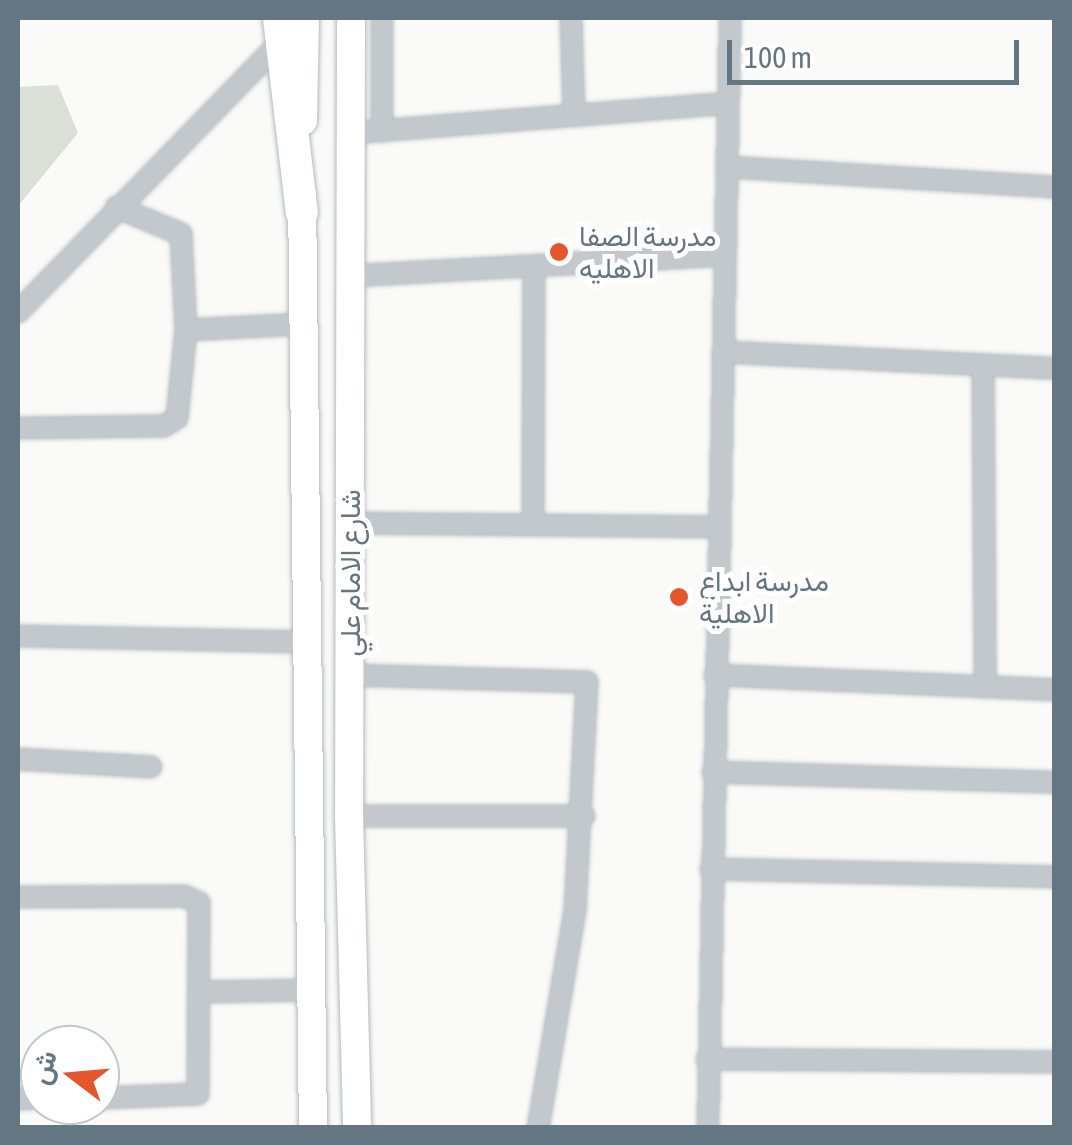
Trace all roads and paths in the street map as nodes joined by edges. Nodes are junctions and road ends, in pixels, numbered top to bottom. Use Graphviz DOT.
graph roads {
  1 [pos="305,18"];
  2 [pos="351,18"];
  3 [pos="382,18"];
  4 [pos="571,18"];
  5 [pos="730,18"];
  6 [pos="279,30"];
  7 [pos="728,103"];
  8 [pos="574,114"];
  9 [pos="382,131"];
  10 [pos="351,133"];
  11 [pos="727,167"];
  12 [pos="1054,187"];
  13 [pos="116,208"];
  14 [pos="302,213"];
  15 [pos="725,255"];
  16 [pos="534,266"];
  17 [pos="350,276"];
  18 [pos="18,312"];
  19 [pos="303,324"];
  20 [pos="186,330"];
  21 [pos="723,352"];
  22 [pos="983,365"];
  23 [pos="1054,368"];
  24 [pos="18,428"];
  25 [pos="350,523"];
  26 [pos="532,525"];
  27 [pos="719,527"];
  28 [pos="18,636"];
  29 [pos="308,642"];
  30 [pos="350,674"];
  31 [pos="716,675"];
  32 [pos="985,686"];
  33 [pos="1054,690"];
  34 [pos="18,759"];
  35 [pos="151,767"];
  36 [pos="713,772"];
  37 [pos="1054,782"];
  38 [pos="349,816"];
  39 [pos="584,816"];
  40 [pos="711,869"];
  41 [pos="1054,878"];
  42 [pos="18,897"];
  43 [pos="312,990"];
  44 [pos="199,992"];
  45 [pos="706,1058"];
  46 [pos="1054,1062"];
  47 [pos="120,1097"];
  48 [pos="313,1128"];
  49 [pos="357,1128"];
  50 [pos="538,1128"];
  51 [pos="708,1128"];
  1 -- 14 [label="main road, شارع الامام علي"];
  2 -- 10 [label="main road, شارع الامام علي"];
  3 -- 9 [label="street"];
  4 -- 8 [label="street"];
  5 -- 7 [label="street"];
  6 -- 13 [label="street"];
  6 -- 14 [label="main road, شارع الامام علي"];
  7 -- 8 [label="street"];
  7 -- 11 [label="street"];
  8 -- 9 [label="street"];
  9 -- 10 [label="street"];
  10 -- 17 [label="main road, شارع الامام علي"];
  11 -- 12 [label="street"];
  11 -- 15 [label="street"];
  13 -- 18 [label="street"];
  13 -- 20 [label="street"];
  14 -- 19 [label="main road, شارع الامام علي"];
  15 -- 16 [label="street"];
  15 -- 21 [label="street"];
  16 -- 17 [label="street"];
  16 -- 26 [label="street"];
  17 -- 25 [label="main road, شارع الامام علي"];
  19 -- 20 [label="street"];
  19 -- 29 [label="main road, شارع الامام علي"];
  20 -- 24 [label="street"];
  21 -- 22 [label="street"];
  21 -- 27 [label="street"];
  22 -- 23 [label="street"];
  22 -- 32 [label="street"];
  25 -- 26 [label="street"];
  25 -- 30 [label="main road, شارع الامام علي"];
  26 -- 27 [label="street"];
  27 -- 31 [label="street"];
  28 -- 29 [label="street"];
  29 -- 43 [label="main road, شارع الامام علي"];
  30 -- 38 [label="main road, شارع الامام علي"];
  30 -- 39 [label="street"];
  31 -- 32 [label="street"];
  31 -- 36 [label="street"];
  32 -- 33 [label="street"];
  34 -- 35 [label="street"];
  36 -- 37 [label="street"];
  36 -- 40 [label="street"];
  38 -- 39 [label="street"];
  38 -- 49 [label="main road, شارع الامام علي"];
  39 -- 50 [label="street"];
  40 -- 41 [label="street"];
  40 -- 45 [label="street"];
  42 -- 44 [label="street"];
  43 -- 44 [label="street"];
  43 -- 48 [label="main road, شارع الامام علي"];
  44 -- 47 [label="street"];
  45 -- 46 [label="street"];
  45 -- 51 [label="street"];
}
